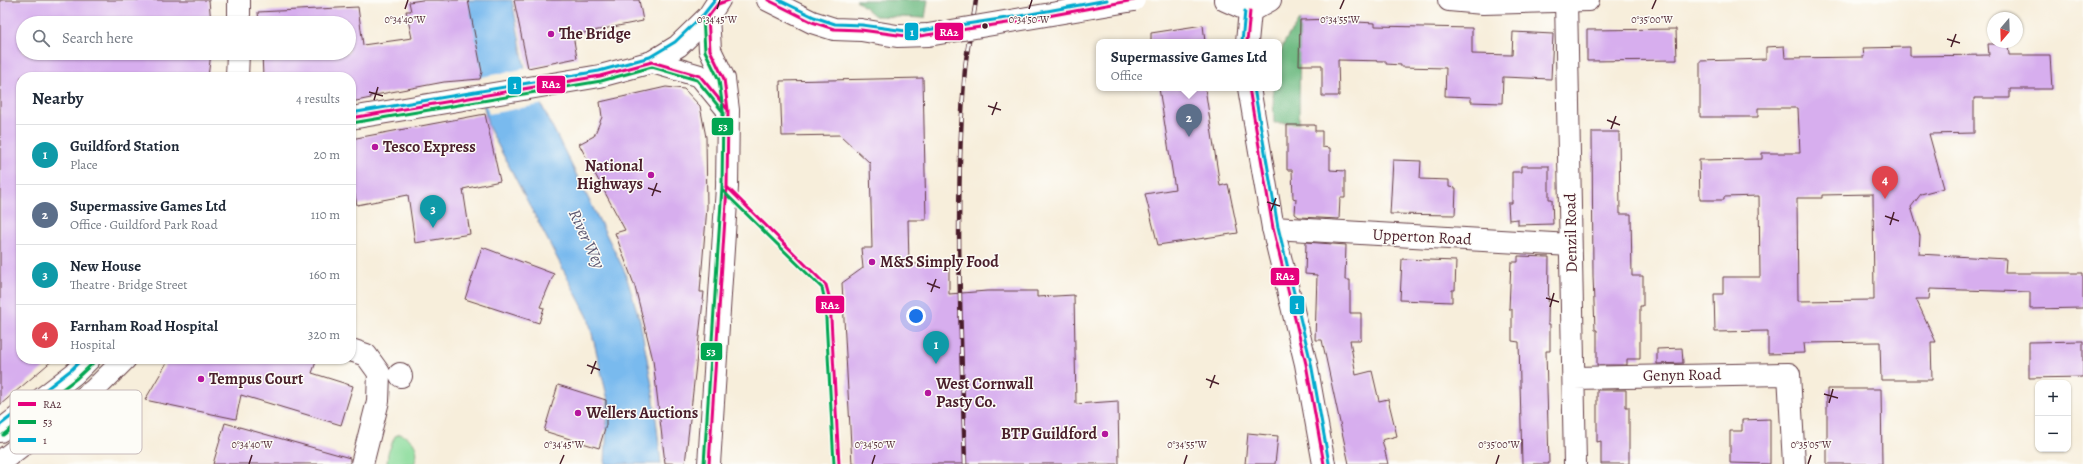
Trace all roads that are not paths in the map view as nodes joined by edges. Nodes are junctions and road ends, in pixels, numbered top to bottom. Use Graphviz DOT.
graph roads {
  1 [pos="239,0"];
  2 [pos="768,0"];
  3 [pos="800,0"];
  4 [pos="1134,0"];
  5 [pos="1225,0"];
  6 [pos="1270,0"];
  7 [pos="1449,0"];
  8 [pos="1588,0"];
  9 [pos="1566,1"];
  10 [pos="718,5"];
  11 [pos="1250,11"];
  12 [pos="239,16"];
  13 [pos="861,30"];
  14 [pos="1247,39"];
  15 [pos="237,60"];
  16 [pos="652,62"];
  17 [pos="236,72"];
  18 [pos="1250,91"];
  19 [pos="728,110"];
  20 [pos="356,117"];
  21 [pos="1273,228"];
  22 [pos="1570,245"];
  23 [pos="356,352"];
  24 [pos="84,364"];
  25 [pos="120,364"];
  26 [pos="1574,378"];
  27 [pos="53,390"];
  28 [pos="94,390"];
  29 [pos="10,423"];
  30 [pos="0,431"];
  31 [pos="10,454"];
  32 [pos="0,462"];
  33 [pos="362,464"];
  34 [pos="709,464"];
  35 [pos="1324,464"];
  36 [pos="1575,464"];
  37 [pos="1794,464"];
  1 -- 12 [label="street"];
  2 -- 13 [label="street"];
  3 -- 13 [label="street"];
  4 -- 13 [label="street, bridge"];
  5 -- 11 [label="street"];
  6 -- 11 [label="street"];
  7 -- 9 [label="street"];
  8 -- 9 [label="street"];
  9 -- 22 [label="street, Denzil Road"];
  10 -- 16 [label="street"];
  10 -- 19 [label="street"];
  11 -- 14 [label="street"];
  15 -- 17 [label="street"];
  16 -- 19 [label="street"];
  16 -- 20 [label="street"];
  18 -- 21 [label="street"];
  19 -- 34 [label="street"];
  21 -- 22 [label="street, Upperton Road"];
  21 -- 35 [label="street"];
  22 -- 26 [label="street, Denzil Road"];
  23 -- 33 [label="street"];
  24 -- 27 [label="street"];
  25 -- 28 [label="street"];
  26 -- 36 [label="street, Denzil Road"];
  26 -- 37 [label="street, Genyn Road"];
  29 -- 30 [label="street"];
  31 -- 32 [label="street"];
}
